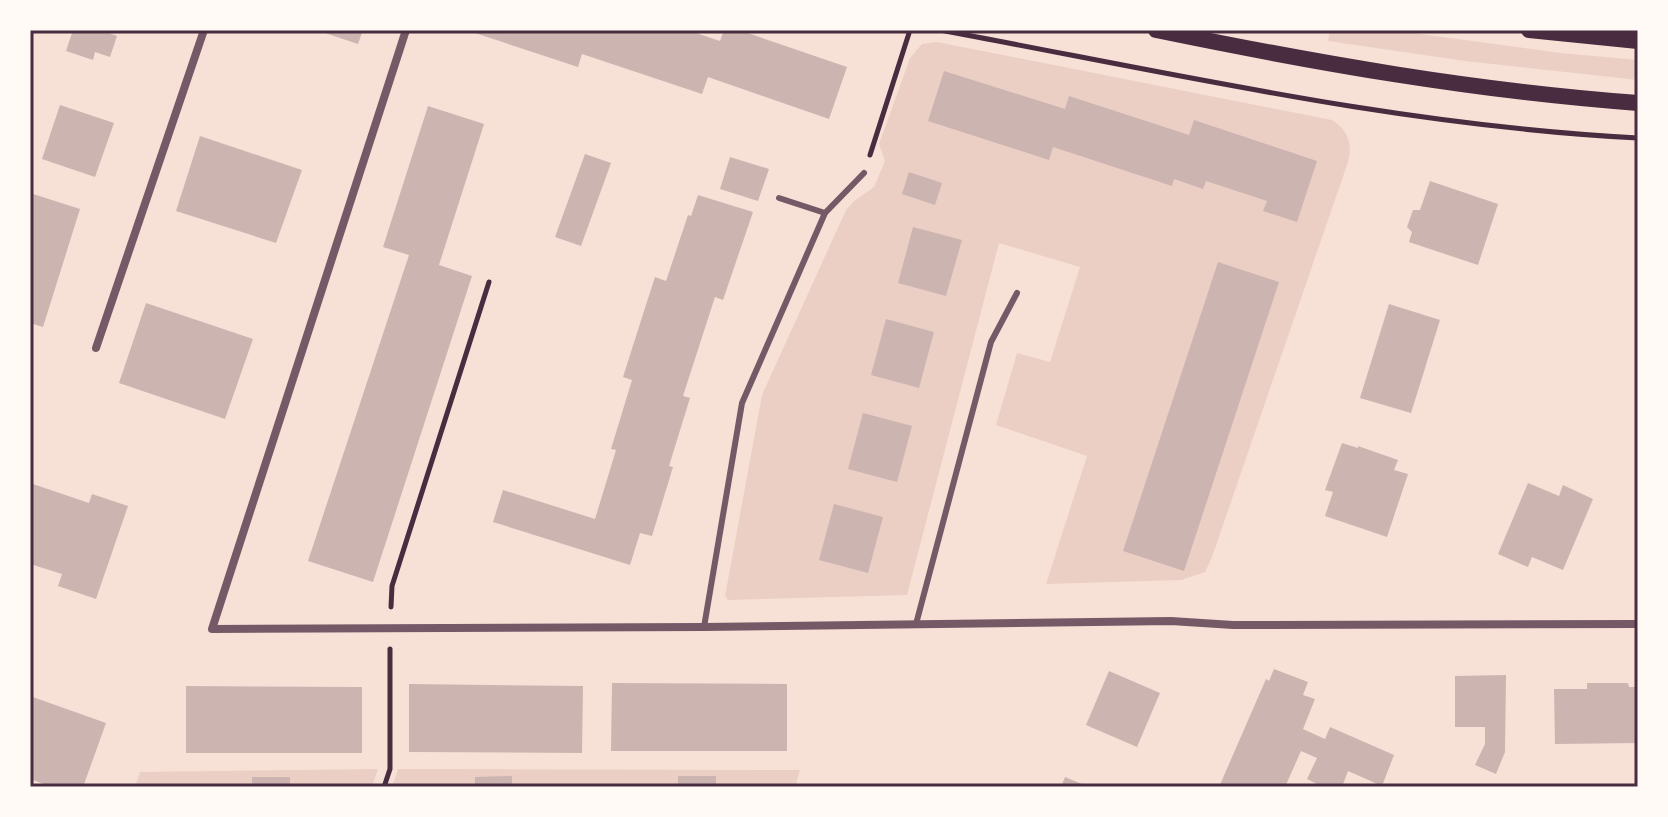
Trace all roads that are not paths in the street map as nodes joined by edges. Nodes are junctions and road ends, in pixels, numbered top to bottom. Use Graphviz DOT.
graph roads {
  1 [pos="204,30"];
  2 [pos="406,30"];
  3 [pos="1156,30"];
  4 [pos="1529,30"];
  5 [pos="1615,35"];
  6 [pos="1638,41"];
  7 [pos="1638,103"];
  8 [pos="864,173"];
  9 [pos="779,198"];
  10 [pos="825,213"];
  11 [pos="1017,293"];
  12 [pos="96,348"];
  13 [pos="916,624"];
  14 [pos="1638,624"];
  15 [pos="704,627"];
  1 -- 12 [label="street"];
  2 -- 15 [label="street"];
  3 -- 7 [label="main road"];
  4 -- 5 [label="main road"];
  5 -- 6 [label="main road"];
  8 -- 10 [label="lane"];
  9 -- 10 [label="lane"];
  10 -- 15 [label="lane"];
  11 -- 13 [label="lane"];
  13 -- 14 [label="street"];
  13 -- 15 [label="street"];
}
